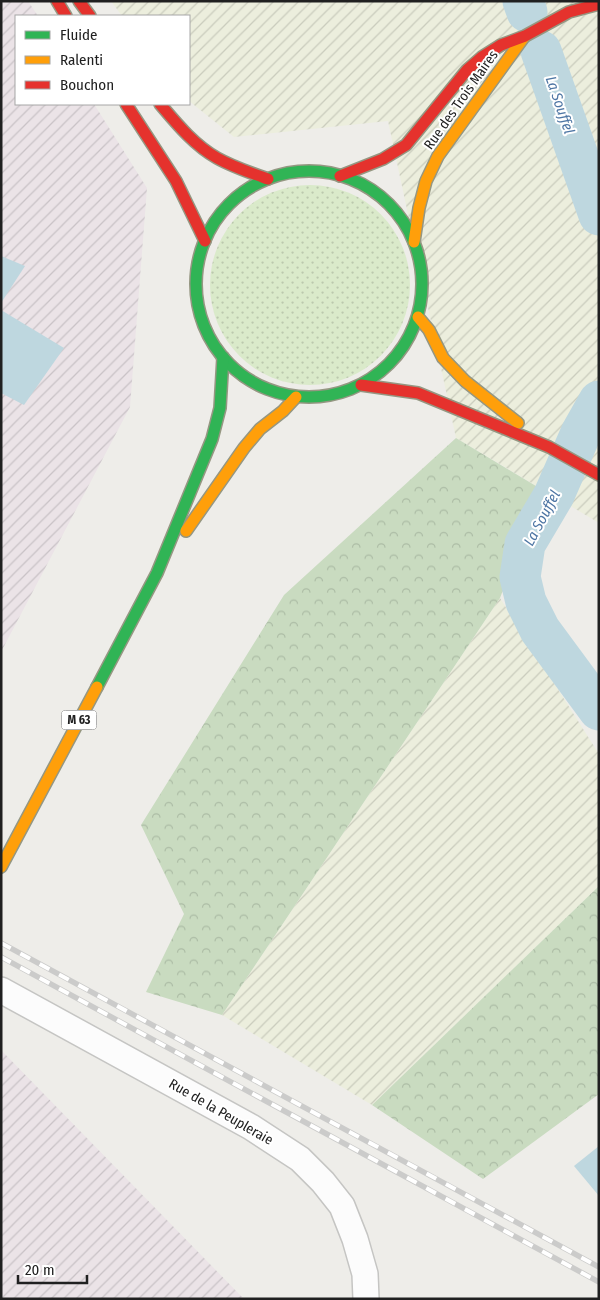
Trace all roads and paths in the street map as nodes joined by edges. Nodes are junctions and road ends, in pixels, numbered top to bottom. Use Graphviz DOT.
graph roads {
  1 [pos="57,1"];
  2 [pos="79,1"];
  3 [pos="599,4"];
  4 [pos="65,15"];
  5 [pos="89,15"];
  6 [pos="524,36"];
  7 [pos="127,105"];
  8 [pos="161,105"];
  9 [pos="340,176"];
  10 [pos="268,179"];
  11 [pos="205,241"];
  12 [pos="414,242"];
  13 [pos="418,316"];
  14 [pos="222,357"];
  15 [pos="361,385"];
  16 [pos="296,397"];
  17 [pos="549,447"];
  18 [pos="599,475"];
  19 [pos="157,573"];
  20 [pos="1,867"];
  21 [pos="1,990"];
  22 [pos="366,1299"];
  1 -- 4 [label="main road"];
  2 -- 5 [label="main road"];
  3 -- 6 [label="main road, Rue des Trois Maires"];
  6 -- 9 [label="main road, Rue des Trois Maires"];
  6 -- 12 [label="main road, Rue des Trois Maires"];
  7 -- 11 [label="main road"];
  8 -- 10 [label="main road"];
  9 -- 10 [label="main road"];
  9 -- 12 [label="main road"];
  10 -- 11 [label="main road"];
  11 -- 14 [label="main road"];
  12 -- 13 [label="main road"];
  13 -- 15 [label="main road"];
  13 -- 17 [label="main road"];
  14 -- 16 [label="main road"];
  14 -- 19 [label="main road, M 63"];
  15 -- 16 [label="main road"];
  15 -- 17 [label="main road"];
  16 -- 19 [label="main road, M 63"];
  17 -- 18 [label="main road"];
  19 -- 20 [label="main road, M 63"];
  21 -- 22 [label="street, Rue de la Peupleraie"];
}
